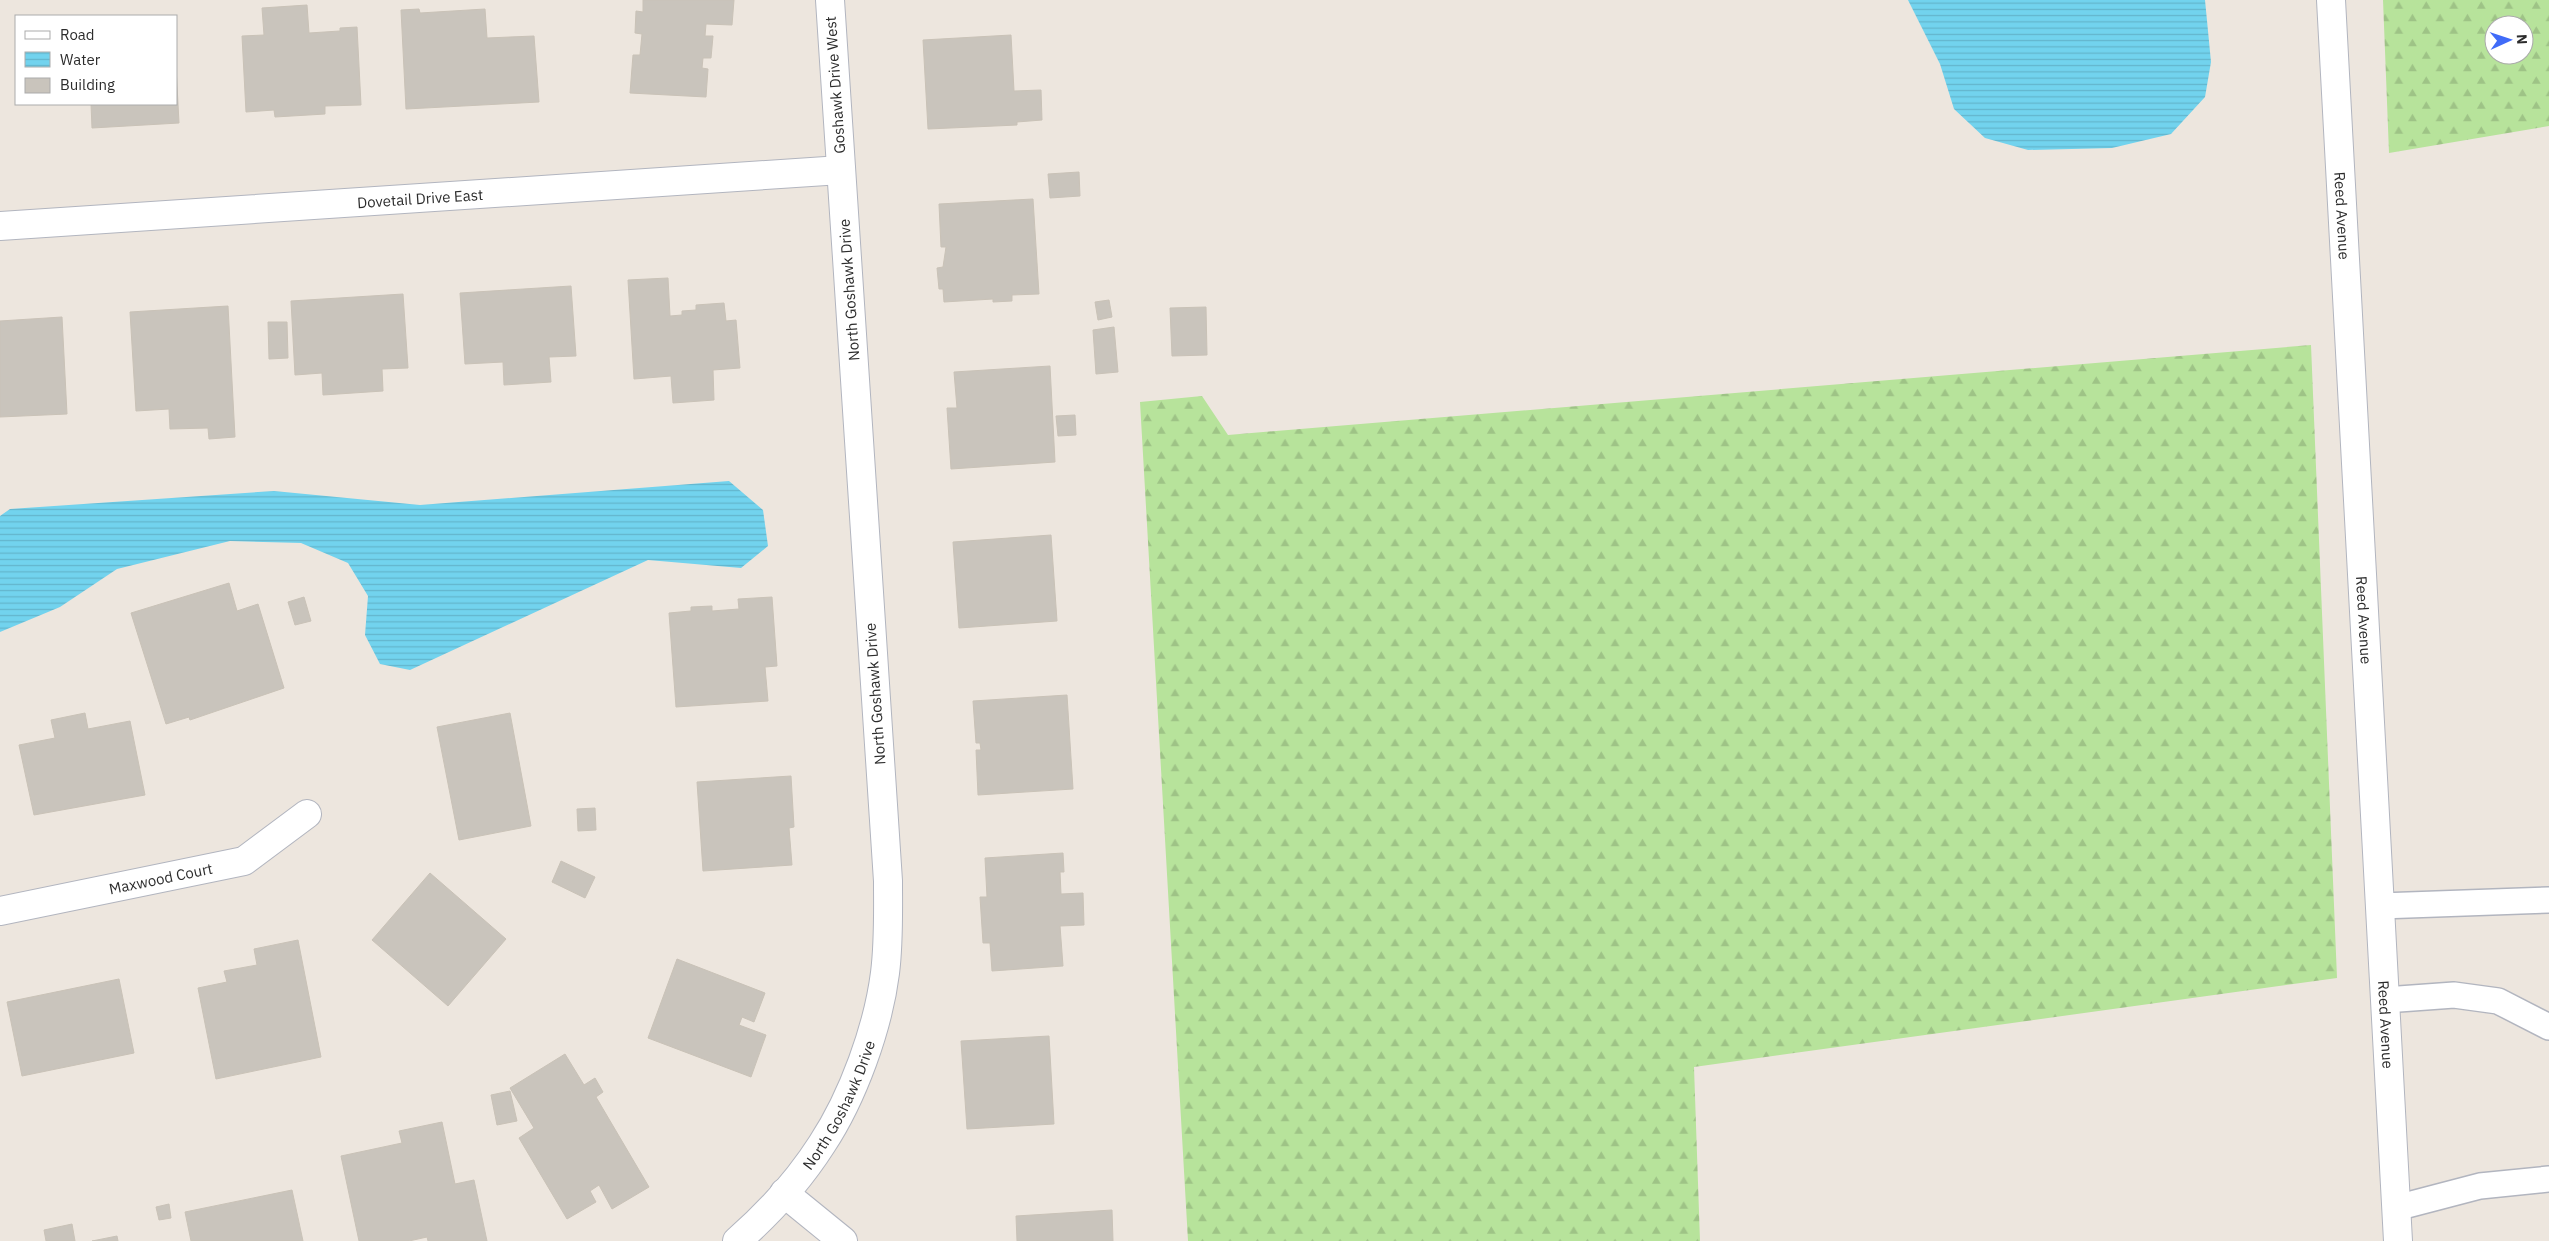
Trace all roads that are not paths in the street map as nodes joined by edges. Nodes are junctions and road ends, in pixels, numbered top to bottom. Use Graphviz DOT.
graph roads {
  1 [pos="830,0"];
  2 [pos="2331,0"];
  3 [pos="841,170"];
  4 [pos="0,226"];
  5 [pos="307,814"];
  6 [pos="2549,900"];
  7 [pos="2380,906"];
  8 [pos="0,911"];
  9 [pos="2385,1000"];
  10 [pos="2549,1027"];
  11 [pos="2549,1179"];
  12 [pos="784,1192"];
  13 [pos="2396,1208"];
  14 [pos="737,1241"];
  15 [pos="843,1241"];
  16 [pos="2398,1241"];
  1 -- 3 [label="street, Goshawk Drive West"];
  2 -- 7 [label="street, Reed Avenue"];
  3 -- 4 [label="street, Dovetail Drive East"];
  3 -- 12 [label="street, North Goshawk Drive"];
  5 -- 8 [label="street, Maxwood Court"];
  6 -- 7 [label="lane"];
  7 -- 9 [label="street, Reed Avenue"];
  9 -- 10 [label="lane"];
  9 -- 13 [label="street, Reed Avenue"];
  11 -- 13 [label="lane"];
  12 -- 14 [label="street, North Goshawk Drive"];
  12 -- 15 [label="street"];
  13 -- 16 [label="street, Reed Avenue"];
}
